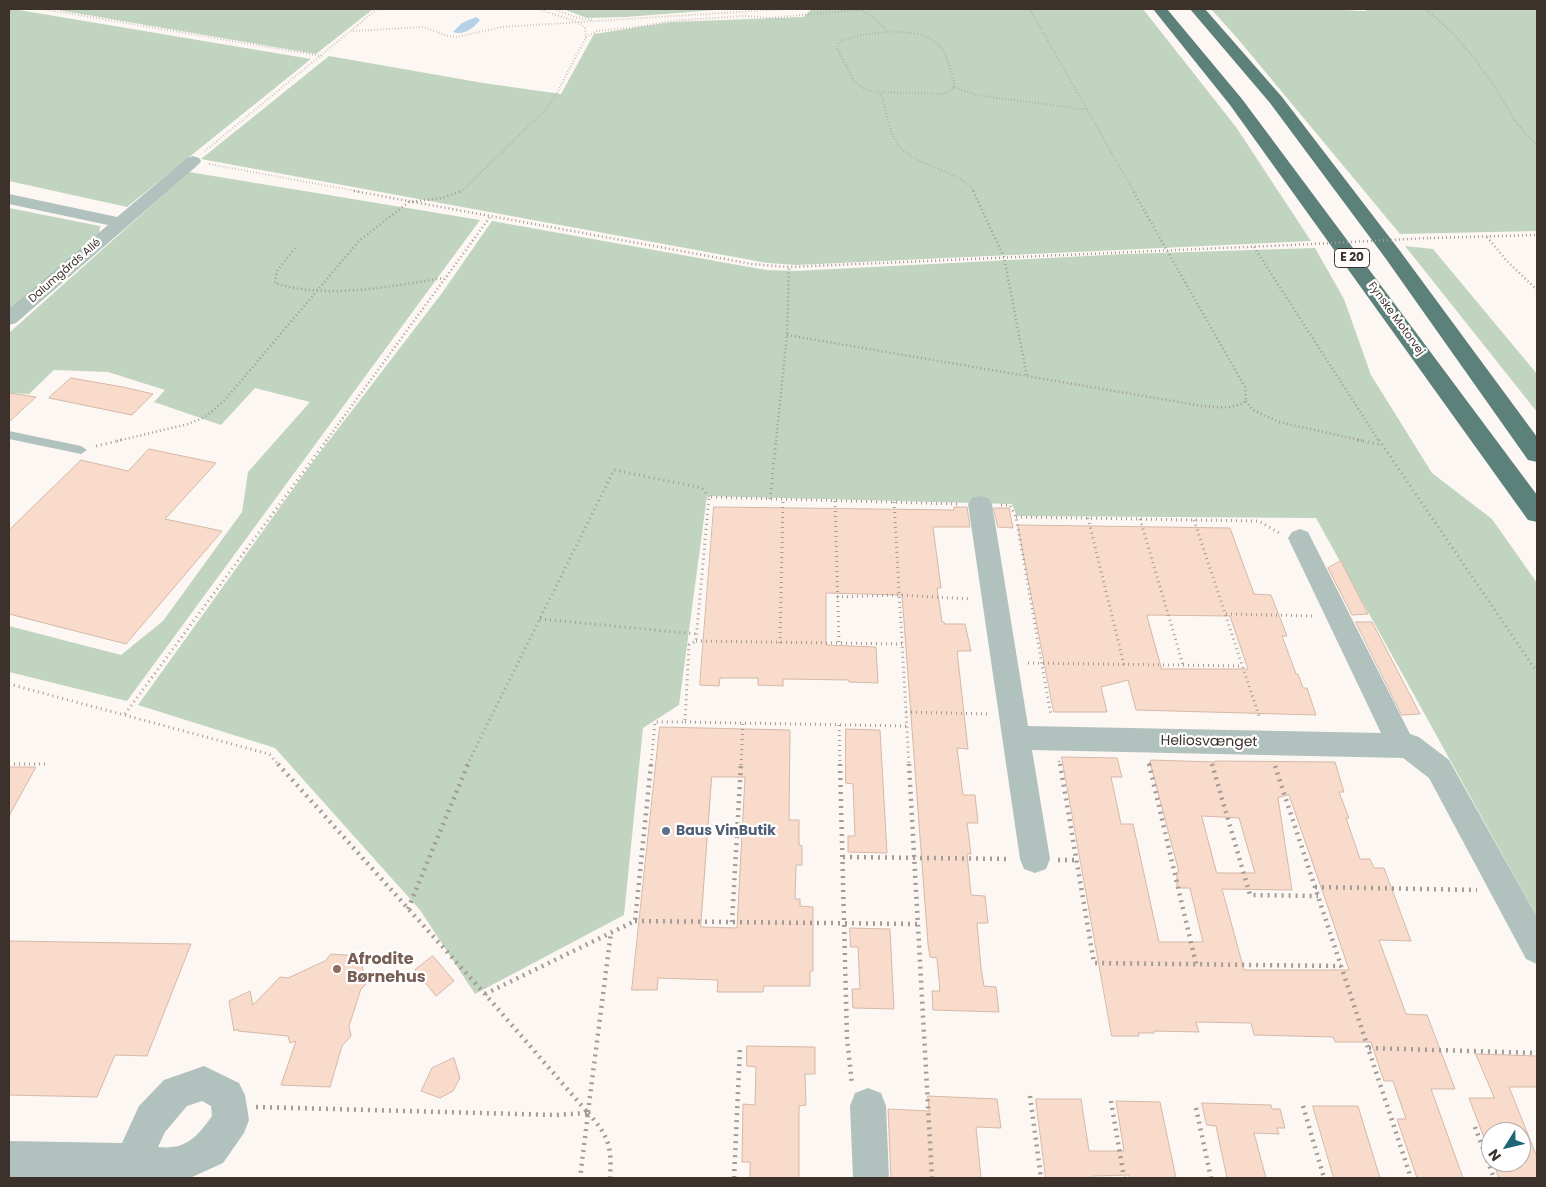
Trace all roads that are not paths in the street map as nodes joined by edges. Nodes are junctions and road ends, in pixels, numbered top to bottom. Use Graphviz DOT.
graph roads {
  1 [pos="1160,9"];
  2 [pos="1197,9"];
  3 [pos="193,161"];
  4 [pos="9,199"];
  5 [pos="121,223"];
  6 [pos="9,319"];
  7 [pos="9,435"];
  8 [pos="81,450"];
  9 [pos="1537,454"];
  10 [pos="980,504"];
  11 [pos="1537,513"];
  12 [pos="1300,538"];
  13 [pos="1016,726"];
  14 [pos="1401,745"];
  15 [pos="1035,859"];
  16 [pos="1537,948"];
  17 [pos="868,1106"];
  18 [pos="9,1158"];
  19 [pos="132,1162"];
  20 [pos="870,1178"];
  1 -- 11 [label="highway, Fynske Motorvej / E 20"];
  2 -- 9 [label="highway, E 20"];
  3 -- 5 [label="street, Dalumgårds Allé"];
  4 -- 5 [label="street, Dalumgårds Allé"];
  5 -- 6 [label="street, Dalumgårds Allé"];
  7 -- 8 [label="lane"];
  10 -- 13 [label="street"];
  12 -- 14 [label="street"];
  13 -- 14 [label="street, Heliosvænget"];
  13 -- 15 [label="street"];
  14 -- 16 [label="street, Heliosvænget"];
  17 -- 20 [label="street"];
  18 -- 19 [label="street"];
  19 -- 19 [label="street"];
}
